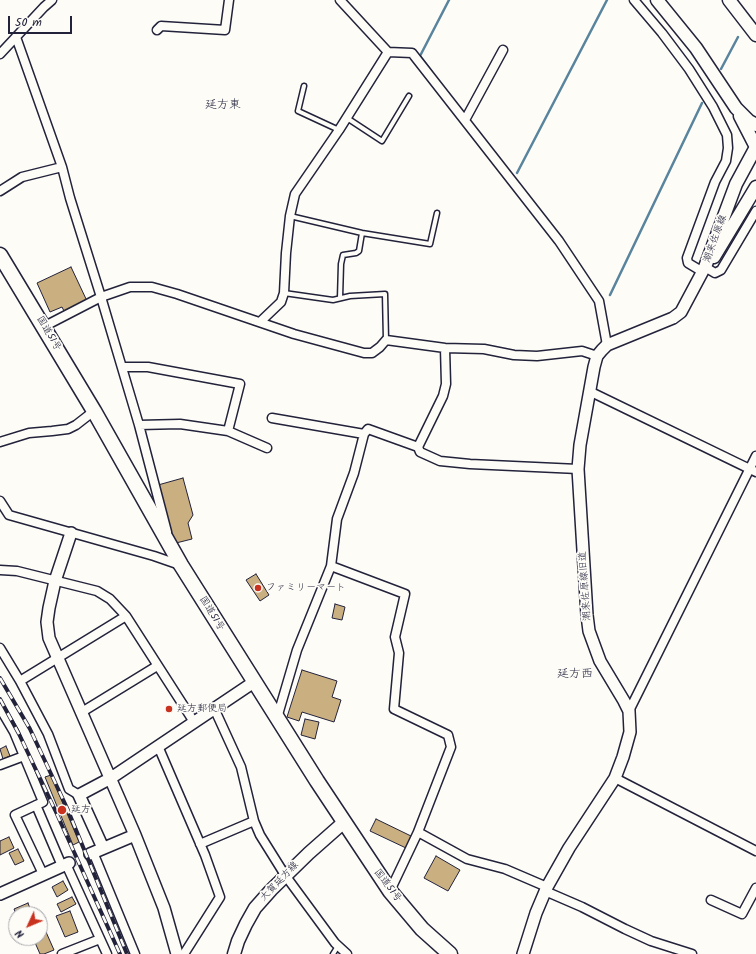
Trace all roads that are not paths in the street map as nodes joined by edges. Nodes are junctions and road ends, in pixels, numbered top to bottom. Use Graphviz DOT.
graph roads {
  1 [pos="52,0"];
  2 [pos="229,0"];
  3 [pos="340,0"];
  4 [pos="634,0"];
  5 [pos="657,0"];
  6 [pos="730,0"];
  7 [pos="157,30"];
  8 [pos="756,35"];
  9 [pos="16,37"];
  10 [pos="503,50"];
  11 [pos="388,52"];
  12 [pos="0,54"];
  13 [pos="304,86"];
  14 [pos="409,96"];
  15 [pos="736,108"];
  16 [pos="347,118"];
  17 [pos="465,120"];
  18 [pos="756,124"];
  19 [pos="339,130"];
  20 [pos="756,147"];
  21 [pos="62,167"];
  22 [pos="756,187"];
  23 [pos="0,191"];
  24 [pos="756,211"];
  25 [pos="437,213"];
  26 [pos="290,216"];
  27 [pos="362,233"];
  28 [pos="0,255"];
  29 [pos="704,269"];
  30 [pos="284,293"];
  31 [pos="101,297"];
  32 [pos="340,298"];
  33 [pos="260,322"];
  34 [pos="44,327"];
  35 [pos="386,340"];
  36 [pos="608,345"];
  37 [pos="445,348"];
  38 [pos="597,356"];
  39 [pos="122,367"];
  40 [pos="589,391"];
  41 [pos="94,410"];
  42 [pos="272,418"];
  43 [pos="139,425"];
  44 [pos="228,431"];
  45 [pos="364,434"];
  46 [pos="0,442"];
  47 [pos="418,447"];
  48 [pos="267,448"];
  49 [pos="756,456"];
  50 [pos="578,469"];
  51 [pos="753,470"];
  52 [pos="0,501"];
  53 [pos="0,515"];
  54 [pos="9,515"];
  55 [pos="71,533"];
  56 [pos="172,550"];
  57 [pos="181,565"];
  58 [pos="331,566"];
  59 [pos="0,570"];
  60 [pos="55,581"];
  61 [pos="126,616"];
  62 [pos="0,648"];
  63 [pos="58,659"];
  64 [pos="157,666"];
  65 [pos="20,681"];
  66 [pos="254,682"];
  67 [pos="0,708"];
  68 [pos="214,708"];
  69 [pos="82,712"];
  70 [pos="629,712"];
  71 [pos="277,719"];
  72 [pos="194,722"];
  73 [pos="158,746"];
  74 [pos="24,756"];
  75 [pos="0,765"];
  76 [pos="111,778"];
  77 [pos="614,778"];
  78 [pos="79,795"];
  79 [pos="36,805"];
  80 [pos="254,821"];
  81 [pos="343,823"];
  82 [pos="418,832"];
  83 [pos="135,835"];
  84 [pos="200,844"];
  85 [pos="756,851"];
  86 [pos="95,852"];
  87 [pos="66,864"];
  88 [pos="43,874"];
  89 [pos="285,875"];
  90 [pos="756,888"];
  91 [pos="546,889"];
  92 [pos="390,891"];
  93 [pos="0,894"];
  94 [pos="711,900"];
  95 [pos="100,939"];
  96 [pos="338,946"];
  97 [pos="62,954"];
  98 [pos="107,954"];
  99 [pos="135,954"];
  100 [pos="177,954"];
  101 [pos="184,954"];
  102 [pos="234,954"];
  103 [pos="333,954"];
  104 [pos="347,954"];
  105 [pos="450,954"];
  106 [pos="523,954"];
  107 [pos="692,954"];
  1 -- 9 [label="street"];
  2 -- 7 [label="street"];
  3 -- 11 [label="street"];
  4 -- 29 [label="street"];
  5 -- 15 [label="main road"];
  6 -- 8 [label="main road"];
  9 -- 12 [label="street"];
  9 -- 21 [label="street"];
  10 -- 17 [label="street"];
  11 -- 16 [label="street"];
  11 -- 17 [label="street"];
  13 -- 19 [label="lane"];
  14 -- 16 [label="lane"];
  15 -- 18 [label="main road"];
  15 -- 20 [label="main road"];
  16 -- 19 [label="street"];
  17 -- 36 [label="street"];
  19 -- 26 [label="street"];
  20 -- 29 [label="main road, 潮来佐原線"];
  21 -- 23 [label="street"];
  21 -- 31 [label="street"];
  22 -- 29 [label="main road, 潮来佐原線"];
  24 -- 29 [label="street"];
  25 -- 27 [label="lane"];
  26 -- 27 [label="lane"];
  26 -- 30 [label="street"];
  27 -- 32 [label="lane"];
  28 -- 34 [label="highway, 国道51号"];
  29 -- 36 [label="street"];
  30 -- 32 [label="lane"];
  30 -- 33 [label="street"];
  31 -- 33 [label="street"];
  31 -- 34 [label="street"];
  31 -- 39 [label="street"];
  32 -- 35 [label="lane"];
  33 -- 35 [label="street"];
  34 -- 41 [label="highway, 国道51号"];
  35 -- 37 [label="street"];
  36 -- 38 [label="street"];
  37 -- 38 [label="street"];
  37 -- 47 [label="street"];
  38 -- 40 [label="street, 潮来佐原線旧道"];
  39 -- 43 [label="street"];
  39 -- 44 [label="street"];
  40 -- 50 [label="street, 潮来佐原線旧道"];
  40 -- 51 [label="street"];
  41 -- 46 [label="street"];
  41 -- 56 [label="highway, 国道51号"];
  42 -- 45 [label="street"];
  43 -- 44 [label="street"];
  43 -- 56 [label="street"];
  44 -- 48 [label="street"];
  45 -- 47 [label="street"];
  45 -- 58 [label="street"];
  47 -- 50 [label="street"];
  49 -- 51 [label="street"];
  50 -- 70 [label="street, 潮来佐原線旧道"];
  51 -- 70 [label="street"];
  52 -- 54 [label="street"];
  53 -- 54 [label="street"];
  54 -- 55 [label="street"];
  55 -- 57 [label="street"];
  55 -- 60 [label="street"];
  56 -- 57 [label="highway, 国道51号"];
  57 -- 66 [label="highway, 国道51号"];
  58 -- 71 [label="street"];
  58 -- 82 [label="street"];
  59 -- 60 [label="street"];
  60 -- 61 [label="street"];
  60 -- 63 [label="street"];
  61 -- 63 [label="street"];
  61 -- 64 [label="street"];
  62 -- 65 [label="street"];
  63 -- 65 [label="street"];
  63 -- 69 [label="street"];
  64 -- 69 [label="street"];
  64 -- 72 [label="street"];
  65 -- 78 [label="street"];
  66 -- 68 [label="street"];
  66 -- 71 [label="highway, 国道51号"];
  67 -- 74 [label="street"];
  68 -- 72 [label="street"];
  68 -- 80 [label="street"];
  69 -- 76 [label="street"];
  70 -- 77 [label="street, 潮来佐原線旧道"];
  71 -- 81 [label="highway, 国道51号"];
  72 -- 73 [label="street"];
  73 -- 76 [label="street"];
  73 -- 84 [label="street"];
  74 -- 75 [label="street"];
  74 -- 79 [label="street"];
  76 -- 78 [label="street"];
  76 -- 83 [label="street"];
  77 -- 85 [label="street"];
  77 -- 91 [label="street, 潮来佐原線旧道"];
  78 -- 86 [label="street"];
  79 -- 87 [label="street"];
  79 -- 88 [label="street"];
  80 -- 84 [label="street"];
  80 -- 89 [label="street"];
  81 -- 89 [label="main road, 大賀延方線"];
  81 -- 92 [label="highway, 国道51号"];
  82 -- 91 [label="street"];
  82 -- 92 [label="street"];
  83 -- 86 [label="street"];
  83 -- 100 [label="street"];
  84 -- 101 [label="street"];
  86 -- 99 [label="street"];
  87 -- 88 [label="street"];
  87 -- 95 [label="street"];
  88 -- 93 [label="street"];
  89 -- 96 [label="street"];
  89 -- 102 [label="main road, 大賀延方線"];
  90 -- 94 [label="street"];
  91 -- 106 [label="street, 潮来佐原線旧道"];
  91 -- 107 [label="street"];
  92 -- 105 [label="highway, 国道51号"];
  95 -- 97 [label="street"];
  95 -- 98 [label="street"];
  96 -- 103 [label="lane"];
  96 -- 104 [label="street"];
}
